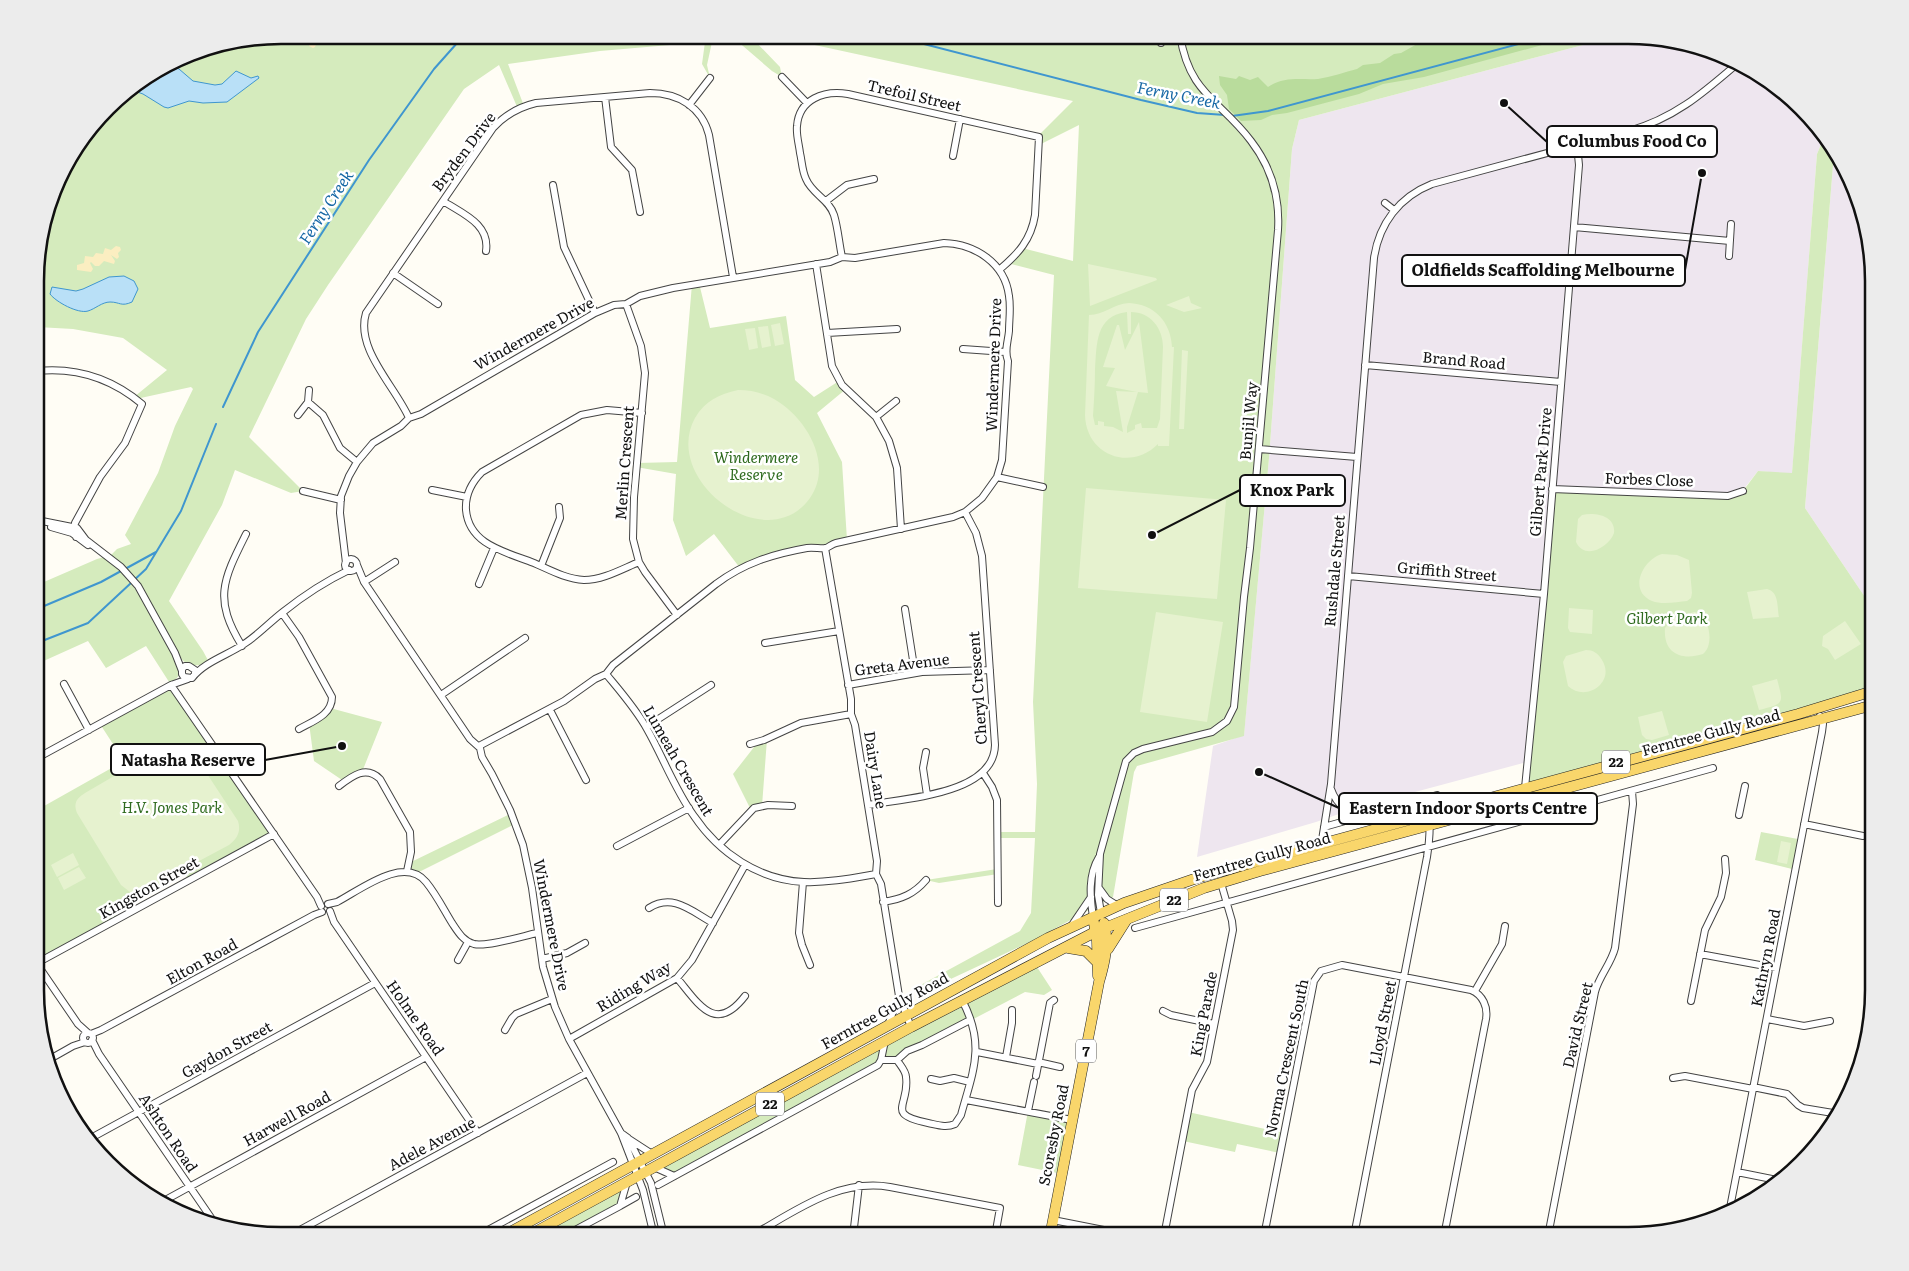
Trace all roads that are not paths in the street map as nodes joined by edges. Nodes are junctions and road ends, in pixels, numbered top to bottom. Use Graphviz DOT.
graph roads {
  1 [pos="1182,44"];
  2 [pos="1732,68"];
  3 [pos="782,77"];
  4 [pos="710,78"];
  5 [pos="605,97"];
  6 [pos="807,102"];
  7 [pos="690,104"];
  8 [pos="960,119"];
  9 [pos="1577,145"];
  10 [pos="953,156"];
  11 [pos="874,179"];
  12 [pos="553,185"];
  13 [pos="443,201"];
  14 [pos="826,201"];
  15 [pos="1386,203"];
  16 [pos="1394,210"];
  17 [pos="640,212"];
  18 [pos="1731,224"];
  19 [pos="1574,227"];
  20 [pos="1730,241"];
  21 [pos="486,251"];
  22 [pos="1728,256"];
  23 [pos="842,257"];
  24 [pos="816,264"];
  25 [pos="1000,270"];
  26 [pos="393,273"];
  27 [pos="733,277"];
  28 [pos="438,304"];
  29 [pos="626,304"];
  30 [pos="594,314"];
  31 [pos="897,329"];
  32 [pos="827,333"];
  33 [pos="963,350"];
  34 [pos="1005,352"];
  35 [pos="1365,366"];
  36 [pos="44,371"];
  37 [pos="1561,382"];
  38 [pos="310,390"];
  39 [pos="896,401"];
  40 [pos="308,402"];
  41 [pos="642,413"];
  42 [pos="298,415"];
  43 [pos="876,417"];
  44 [pos="409,418"];
  45 [pos="1259,449"];
  46 [pos="1357,457"];
  47 [pos="357,462"];
  48 [pos="997,477"];
  49 [pos="1043,487"];
  50 [pos="1552,489"];
  51 [pos="432,490"];
  52 [pos="303,491"];
  53 [pos="1744,491"];
  54 [pos="466,497"];
  55 [pos="341,500"];
  56 [pos="559,507"];
  57 [pos="965,512"];
  58 [pos="44,521"];
  59 [pos="75,529"];
  60 [pos="902,529"];
  61 [pos="246,534"];
  62 [pos="343,546"];
  63 [pos="494,548"];
  64 [pos="825,548"];
  65 [pos="356,562"];
  66 [pos="395,562"];
  67 [pos="639,562"];
  68 [pos="541,566"];
  69 [pos="348,567"];
  70 [pos="1348,576"];
  71 [pos="364,582"];
  72 [pos="479,584"];
  73 [pos="1544,594"];
  74 [pos="905,609"];
  75 [pos="282,613"];
  76 [pos="677,614"];
  77 [pos="839,631"];
  78 [pos="525,638"];
  79 [pos="766,643"];
  80 [pos="242,646"];
  81 [pos="175,654"];
  82 [pos="210,664"];
  83 [pos="191,666"];
  84 [pos="990,670"];
  85 [pos="182,672"];
  86 [pos="915,673"];
  87 [pos="195,674"];
  88 [pos="606,674"];
  89 [pos="188,679"];
  90 [pos="64,684"];
  91 [pos="848,684"];
  92 [pos="172,685"];
  93 [pos="711,685"];
  94 [pos="1865,694"];
  95 [pos="441,695"];
  96 [pos="1865,707"];
  97 [pos="1818,708"];
  98 [pos="550,710"];
  99 [pos="851,714"];
  100 [pos="1821,720"];
  101 [pos="646,727"];
  102 [pos="299,729"];
  103 [pos="89,730"];
  104 [pos="1708,738"];
  105 [pos="750,744"];
  106 [pos="479,746"];
  107 [pos="1711,748"];
  108 [pos="926,752"];
  109 [pos="44,754"];
  110 [pos="1713,768"];
  111 [pos="983,773"];
  112 [pos="586,780"];
  113 [pos="339,786"];
  114 [pos="1745,786"];
  115 [pos="1330,788"];
  116 [pos="1525,788"];
  117 [pos="1632,791"];
  118 [pos="927,795"];
  119 [pos="1436,795"];
  120 [pos="1528,799"];
  121 [pos="1418,800"];
  122 [pos="868,805"];
  123 [pos="792,806"];
  124 [pos="689,808"];
  125 [pos="1366,814"];
  126 [pos="1739,815"];
  127 [pos="1429,819"];
  128 [pos="1804,824"];
  129 [pos="1324,827"];
  130 [pos="274,834"];
  131 [pos="1863,836"];
  132 [pos="1322,843"];
  133 [pos="617,846"];
  134 [pos="719,846"];
  135 [pos="1428,846"];
  136 [pos="1100,854"];
  137 [pos="1325,854"];
  138 [pos="1725,859"];
  139 [pos="745,864"];
  140 [pos="407,871"];
  141 [pos="876,874"];
  142 [pos="926,880"];
  143 [pos="803,882"];
  144 [pos="1221,883"];
  145 [pos="1098,887"];
  146 [pos="1091,897"];
  147 [pos="883,902"];
  148 [pos="1227,902"];
  149 [pos="998,903"];
  150 [pos="1118,906"];
  151 [pos="325,908"];
  152 [pos="649,908"];
  153 [pos="1097,915"];
  154 [pos="1128,919"];
  155 [pos="712,923"];
  156 [pos="1072,926"];
  157 [pos="1505,926"];
  158 [pos="1105,928"];
  159 [pos="1135,928"];
  160 [pos="1095,932"];
  161 [pos="537,933"];
  162 [pos="468,942"];
  163 [pos="585,943"];
  164 [pos="1067,948"];
  165 [pos="1106,952"];
  166 [pos="1700,954"];
  167 [pos="542,959"];
  168 [pos="44,960"];
  169 [pos="458,960"];
  170 [pos="1097,962"];
  171 [pos="810,965"];
  172 [pos="1776,968"];
  173 [pos="44,974"];
  174 [pos="1404,977"];
  175 [pos="677,978"];
  176 [pos="1099,982"];
  177 [pos="375,983"];
  178 [pos="1475,991"];
  179 [pos="745,996"];
  180 [pos="899,996"];
  181 [pos="552,999"];
  182 [pos="962,1000"];
  183 [pos="1054,1000"];
  184 [pos="1691,1001"];
  185 [pos="1012,1010"];
  186 [pos="1163,1011"];
  187 [pos="906,1016"];
  188 [pos="1766,1019"];
  189 [pos="970,1020"];
  190 [pos="1830,1020"];
  191 [pos="1214,1024"];
  192 [pos="888,1026"];
  193 [pos="912,1027"];
  194 [pos="505,1030"];
  195 [pos="88,1038"];
  196 [pos="568,1039"];
  197 [pos="885,1041"];
  198 [pos="977,1052"];
  199 [pos="53,1057"];
  200 [pos="426,1057"];
  201 [pos="1006,1057"];
  202 [pos="881,1060"];
  203 [pos="897,1060"];
  204 [pos="1038,1063"];
  205 [pos="1060,1066"];
  206 [pos="587,1073"];
  207 [pos="1673,1078"];
  208 [pos="931,1079"];
  209 [pos="970,1082"];
  210 [pos="1753,1088"];
  211 [pos="966,1100"];
  212 [pos="1028,1111"];
  213 [pos="138,1112"];
  214 [pos="1831,1113"];
  215 [pos="1072,1120"];
  216 [pos="478,1133"];
  217 [pos="621,1133"];
  218 [pos="94,1136"];
  219 [pos="628,1138"];
  220 [pos="654,1154"];
  221 [pos="613,1162"];
  222 [pos="637,1163"];
  223 [pos="603,1167"];
  224 [pos="620,1172"];
  225 [pos="646,1172"];
  226 [pos="1737,1172"];
  227 [pos="674,1176"];
  228 [pos="1772,1179"];
  229 [pos="627,1182"];
  230 [pos="658,1185"];
  231 [pos="859,1185"];
  232 [pos="189,1187"];
  233 [pos="654,1194"];
  234 [pos="636,1197"];
  235 [pos="167,1198"];
  236 [pos="644,1198"];
  237 [pos="1731,1204"];
  238 [pos="620,1206"];
  239 [pos="210,1217"];
  240 [pos="1053,1220"];
  241 [pos="305,1227"];
  242 [pos="494,1227"];
  243 [pos="519,1227"];
  244 [pos="547,1227"];
  245 [pos="581,1227"];
  246 [pos="652,1227"];
  247 [pos="662,1227"];
  248 [pos="767,1227"];
  249 [pos="854,1227"];
  250 [pos="997,1227"];
  251 [pos="1052,1227"];
  252 [pos="1088,1227"];
  253 [pos="1166,1227"];
  254 [pos="1266,1227"];
  255 [pos="1356,1227"];
  256 [pos="1446,1227"];
  257 [pos="1550,1227"];
  1 -- 45 [label="street, Bunjil Way"];
  2 -- 9 [label="street, Rushdale Street"];
  3 -- 6 [label="street"];
  4 -- 7 [label="street"];
  5 -- 7 [label="street, Bryden Drive"];
  5 -- 13 [label="street, Bryden Drive"];
  5 -- 17 [label="street"];
  6 -- 8 [label="street, Trefoil Street"];
  6 -- 14 [label="street"];
  7 -- 27 [label="street"];
  8 -- 10 [label="street"];
  8 -- 25 [label="street, Trefoil Street"];
  9 -- 16 [label="street, Rushdale Street"];
  9 -- 19 [label="street, Gilbert Park Drive"];
  11 -- 14 [label="street"];
  12 -- 30 [label="street"];
  13 -- 21 [label="street"];
  13 -- 26 [label="street, Bryden Drive"];
  14 -- 23 [label="street"];
  15 -- 16 [label="street"];
  16 -- 35 [label="street, Rushdale Street"];
  18 -- 20 [label="street"];
  19 -- 20 [label="street"];
  19 -- 37 [label="street, Gilbert Park Drive"];
  20 -- 22 [label="street"];
  23 -- 24 [label="street, Windermere Drive"];
  23 -- 25 [label="street, Windermere Drive"];
  24 -- 27 [label="street, Windermere Drive"];
  24 -- 32 [label="street"];
  25 -- 34 [label="street, Windermere Drive"];
  26 -- 28 [label="street"];
  26 -- 44 [label="street, Bryden Drive"];
  27 -- 29 [label="street, Windermere Drive"];
  29 -- 30 [label="street, Windermere Drive"];
  29 -- 41 [label="street, Merlin Crescent"];
  30 -- 44 [label="street, Windermere Drive"];
  31 -- 32 [label="street"];
  32 -- 43 [label="street"];
  33 -- 34 [label="street"];
  34 -- 48 [label="street, Windermere Drive"];
  35 -- 37 [label="street, Brand Road"];
  35 -- 46 [label="street, Rushdale Street"];
  36 -- 59 [label="street"];
  37 -- 50 [label="street, Gilbert Park Drive"];
  38 -- 40 [label="street"];
  39 -- 43 [label="street"];
  40 -- 42 [label="street"];
  40 -- 47 [label="street"];
  41 -- 54 [label="street"];
  41 -- 67 [label="street, Merlin Crescent"];
  43 -- 60 [label="street"];
  44 -- 47 [label="street, Windermere Drive"];
  45 -- 46 [label="street"];
  45 -- 136 [label="street, Bunjil Way"];
  46 -- 70 [label="street, Rushdale Street"];
  47 -- 55 [label="street, Windermere Drive"];
  48 -- 49 [label="street"];
  48 -- 57 [label="street, Windermere Drive"];
  50 -- 53 [label="street, Forbes Close"];
  50 -- 73 [label="street, Gilbert Park Drive"];
  51 -- 54 [label="street"];
  52 -- 55 [label="street"];
  54 -- 63 [label="street"];
  55 -- 62 [label="street, Windermere Drive"];
  56 -- 68 [label="street"];
  57 -- 60 [label="street, Windermere Drive"];
  57 -- 84 [label="street, Cheryl Crescent"];
  58 -- 59 [label="street"];
  59 -- 81 [label="street"];
  60 -- 64 [label="street, Windermere Drive"];
  61 -- 80 [label="street"];
  62 -- 65 [label="street, Windermere Drive"];
  62 -- 69 [label="street, Windermere Drive"];
  63 -- 68 [label="street"];
  63 -- 72 [label="street"];
  64 -- 76 [label="street, Windermere Drive"];
  64 -- 77 [label="street, Dairy Lane"];
  65 -- 69 [label="street"];
  65 -- 69 [label="street"];
  65 -- 71 [label="street, Windermere Drive"];
  66 -- 71 [label="street"];
  67 -- 68 [label="street"];
  67 -- 76 [label="street, Merlin Crescent"];
  69 -- 71 [label="street, Windermere Drive"];
  69 -- 75 [label="street"];
  70 -- 73 [label="street, Griffith Street"];
  70 -- 115 [label="street, Rushdale Street"];
  71 -- 95 [label="street, Windermere Drive"];
  73 -- 116 [label="street, Gilbert Park Drive"];
  74 -- 86 [label="street"];
  75 -- 80 [label="street"];
  75 -- 102 [label="street"];
  76 -- 88 [label="street, Windermere Drive"];
  77 -- 79 [label="street"];
  77 -- 91 [label="street, Dairy Lane"];
  78 -- 95 [label="street"];
  80 -- 82 [label="street"];
  81 -- 83 [label="street"];
  81 -- 85 [label="street"];
  82 -- 83 [label="street"];
  82 -- 87 [label="street"];
  83 -- 85 [label="street"];
  83 -- 87 [label="street"];
  84 -- 86 [label="street, Greta Avenue"];
  84 -- 111 [label="street, Cheryl Crescent"];
  85 -- 89 [label="street"];
  85 -- 92 [label="street"];
  86 -- 91 [label="street, Greta Avenue"];
  87 -- 89 [label="street"];
  88 -- 98 [label="street, Windermere Drive"];
  88 -- 101 [label="street, Lumeah Crescent"];
  89 -- 92 [label="street"];
  90 -- 103 [label="street"];
  91 -- 99 [label="street, Dairy Lane"];
  92 -- 103 [label="street"];
  92 -- 130 [label="street, Holme Road"];
  93 -- 101 [label="street"];
  94 -- 97 [label="main road, Ferntree Gully Road / 22"];
  95 -- 106 [label="street, Windermere Drive"];
  96 -- 100 [label="main road, Ferntree Gully Road / 22"];
  97 -- 100 [label="street, Kathryn Road"];
  97 -- 104 [label="main road, Ferntree Gully Road / 22"];
  98 -- 106 [label="street, Windermere Drive"];
  98 -- 112 [label="street"];
  99 -- 105 [label="street"];
  99 -- 122 [label="street, Dairy Lane"];
  100 -- 107 [label="main road, Ferntree Gully Road / 22"];
  100 -- 128 [label="street, Kathryn Road"];
  101 -- 124 [label="street, Lumeah Crescent"];
  103 -- 109 [label="street"];
  104 -- 107 [label="main road"];
  104 -- 116 [label="main road, Ferntree Gully Road / 22"];
  106 -- 161 [label="street, Windermere Drive"];
  107 -- 120 [label="main road, Ferntree Gully Road / 22"];
  108 -- 118 [label="street"];
  110 -- 117 [label="street"];
  111 -- 118 [label="street"];
  111 -- 149 [label="street"];
  113 -- 140 [label="street"];
  114 -- 126 [label="street"];
  115 -- 125 [label="street"];
  115 -- 129 [label="street, Rushdale Street"];
  116 -- 120 [label="street, Gilbert Park Drive"];
  116 -- 127 [label="main road, Ferntree Gully Road / 22"];
  117 -- 135 [label="street"];
  117 -- 257 [label="street, David Street"];
  118 -- 122 [label="street"];
  119 -- 121 [label="street, Ferntree Gully Road"];
  120 -- 127 [label="main road, Ferntree Gully Road / 22"];
  121 -- 125 [label="street, Ferntree Gully Road"];
  121 -- 127 [label="street"];
  122 -- 141 [label="street, Dairy Lane"];
  123 -- 134 [label="street"];
  124 -- 133 [label="street"];
  124 -- 134 [label="street, Lumeah Crescent"];
  125 -- 129 [label="street, Ferntree Gully Road"];
  127 -- 132 [label="main road, Ferntree Gully Road / 22"];
  127 -- 135 [label="street, Lloyd Street"];
  127 -- 137 [label="main road, Ferntree Gully Road / 22"];
  128 -- 131 [label="street"];
  128 -- 172 [label="street, Kathryn Road"];
  129 -- 132 [label="street, Rushdale Street"];
  130 -- 151 [label="street, Holme Road"];
  130 -- 168 [label="street, Kingston Street"];
  132 -- 137 [label="street, Rushdale Street"];
  132 -- 150 [label="main road, Ferntree Gully Road / 22"];
  134 -- 139 [label="street, Lumeah Crescent"];
  135 -- 148 [label="street"];
  135 -- 174 [label="street, Lloyd Street"];
  136 -- 145 [label="street, Bunjil Way"];
  136 -- 146 [label="street, Bunjil Way"];
  137 -- 144 [label="main road, Ferntree Gully Road / 22"];
  138 -- 166 [label="street"];
  139 -- 143 [label="street, Lumeah Crescent"];
  139 -- 155 [label="street, Riding Way"];
  140 -- 151 [label="street, Elton Road"];
  140 -- 162 [label="street"];
  141 -- 143 [label="street, Lumeah Crescent"];
  141 -- 147 [label="street, Dairy Lane"];
  142 -- 147 [label="street"];
  143 -- 171 [label="street"];
  144 -- 148 [label="street, King Parade"];
  144 -- 154 [label="main road, Ferntree Gully Road / 22"];
  145 -- 150 [label="street"];
  145 -- 153 [label="street, Bunjil Way"];
  146 -- 153 [label="street, Bunjil Way"];
  146 -- 156 [label="street"];
  147 -- 180 [label="street, Dairy Lane"];
  148 -- 159 [label="street"];
  148 -- 191 [label="street, King Parade"];
  150 -- 153 [label="main road, Ferntree Gully Road / 22"];
  151 -- 177 [label="street, Holme Road"];
  151 -- 195 [label="street, Elton Road"];
  152 -- 155 [label="street"];
  153 -- 156 [label="main road, Ferntree Gully Road / 22"];
  153 -- 158 [label="main road, 7"];
  153 -- 160 [label="main road, 7"];
  154 -- 158 [label="main road, Ferntree Gully Road / 22"];
  154 -- 165 [label="main road"];
  155 -- 175 [label="street, Riding Way"];
  156 -- 187 [label="main road, Ferntree Gully Road / 22"];
  157 -- 178 [label="street"];
  158 -- 160 [label="main road, Ferntree Gully Road / 22"];
  158 -- 165 [label="main road, Scoresby Road / 7"];
  160 -- 164 [label="main road, Ferntree Gully Road / 22"];
  160 -- 170 [label="main road, Scoresby Road / 7"];
  161 -- 162 [label="street"];
  161 -- 167 [label="street, Windermere Drive"];
  162 -- 169 [label="street"];
  163 -- 167 [label="street"];
  164 -- 170 [label="main road"];
  164 -- 182 [label="main road, Ferntree Gully Road / 22"];
  165 -- 176 [label="main road, Scoresby Road / 7"];
  166 -- 172 [label="street"];
  166 -- 184 [label="street"];
  167 -- 181 [label="street, Windermere Drive"];
  170 -- 176 [label="main road, Scoresby Road / 7"];
  172 -- 188 [label="street, Kathryn Road"];
  173 -- 195 [label="street, Ashton Road"];
  174 -- 178 [label="street"];
  174 -- 254 [label="street, Norma Crescent South"];
  174 -- 255 [label="street, Lloyd Street"];
  175 -- 179 [label="street"];
  175 -- 196 [label="street, Riding Way"];
  176 -- 215 [label="main road, Scoresby Road / 7"];
  177 -- 200 [label="street, Holme Road"];
  177 -- 213 [label="street, Gaydon Street"];
  178 -- 256 [label="street"];
  180 -- 187 [label="street, Dairy Lane"];
  180 -- 192 [label="street, Dairy Lane"];
  181 -- 194 [label="street"];
  181 -- 196 [label="street, Windermere Drive"];
  182 -- 189 [label="street"];
  182 -- 193 [label="main road, Ferntree Gully Road / 22"];
  183 -- 204 [label="street"];
  185 -- 201 [label="street"];
  186 -- 191 [label="street"];
  187 -- 192 [label="main road, Ferntree Gully Road / 22"];
  187 -- 193 [label="street, Dairy Lane"];
  188 -- 190 [label="street"];
  188 -- 210 [label="street, Kathryn Road"];
  189 -- 198 [label="street"];
  189 -- 203 [label="street"];
  191 -- 253 [label="street, King Parade"];
  192 -- 220 [label="main road, Ferntree Gully Road / 22"];
  193 -- 197 [label="main road, Ferntree Gully Road / 22"];
  195 -- 199 [label="street, Elton Road"];
  195 -- 213 [label="street, Ashton Road"];
  196 -- 206 [label="street, Windermere Drive"];
  197 -- 202 [label="street, Ferntree Gully Road"];
  197 -- 225 [label="main road, Ferntree Gully Road / 22"];
  198 -- 201 [label="street"];
  198 -- 209 [label="street"];
  200 -- 216 [label="street, Holme Road"];
  200 -- 232 [label="street, Harwell Road"];
  201 -- 204 [label="street"];
  202 -- 203 [label="street"];
  202 -- 227 [label="street"];
  203 -- 211 [label="street"];
  204 -- 205 [label="street"];
  204 -- 212 [label="street"];
  206 -- 216 [label="street, Adele Avenue"];
  206 -- 217 [label="street, Windermere Drive"];
  207 -- 210 [label="street"];
  208 -- 209 [label="street"];
  209 -- 211 [label="street"];
  210 -- 214 [label="street"];
  210 -- 226 [label="street, Kathryn Road"];
  211 -- 212 [label="street"];
  212 -- 215 [label="street"];
  213 -- 218 [label="street, Gaydon Street"];
  213 -- 232 [label="street, Ashton Road"];
  215 -- 240 [label="main road, Scoresby Road / 7"];
  216 -- 241 [label="street, Adele Avenue"];
  217 -- 219 [label="street, Windermere Drive"];
  217 -- 222 [label="street, Windermere Drive"];
  219 -- 220 [label="street, Windermere Drive"];
  219 -- 222 [label="street, Windermere Drive"];
  220 -- 222 [label="main road, Ferntree Gully Road / 22"];
  221 -- 223 [label="street"];
  222 -- 224 [label="main road, Ferntree Gully Road / 22"];
  222 -- 225 [label="street"];
  223 -- 224 [label="street"];
  223 -- 242 [label="street"];
  224 -- 243 [label="main road, Ferntree Gully Road / 22"];
  225 -- 227 [label="street"];
  225 -- 229 [label="main road, Ferntree Gully Road / 22"];
  225 -- 233 [label="street"];
  225 -- 236 [label="street"];
  226 -- 228 [label="street"];
  226 -- 237 [label="street, Kathryn Road"];
  227 -- 230 [label="street"];
  229 -- 238 [label="street"];
  229 -- 244 [label="main road, Ferntree Gully Road / 22"];
  231 -- 248 [label="street"];
  231 -- 249 [label="street"];
  231 -- 250 [label="street"];
  232 -- 235 [label="street, Harwell Road"];
  232 -- 239 [label="street, Ashton Road"];
  233 -- 236 [label="street"];
  233 -- 247 [label="street"];
  234 -- 238 [label="street"];
  236 -- 246 [label="street"];
  238 -- 245 [label="street"];
  240 -- 251 [label="main road, Scoresby Road / 7"];
  240 -- 252 [label="street"];
}
